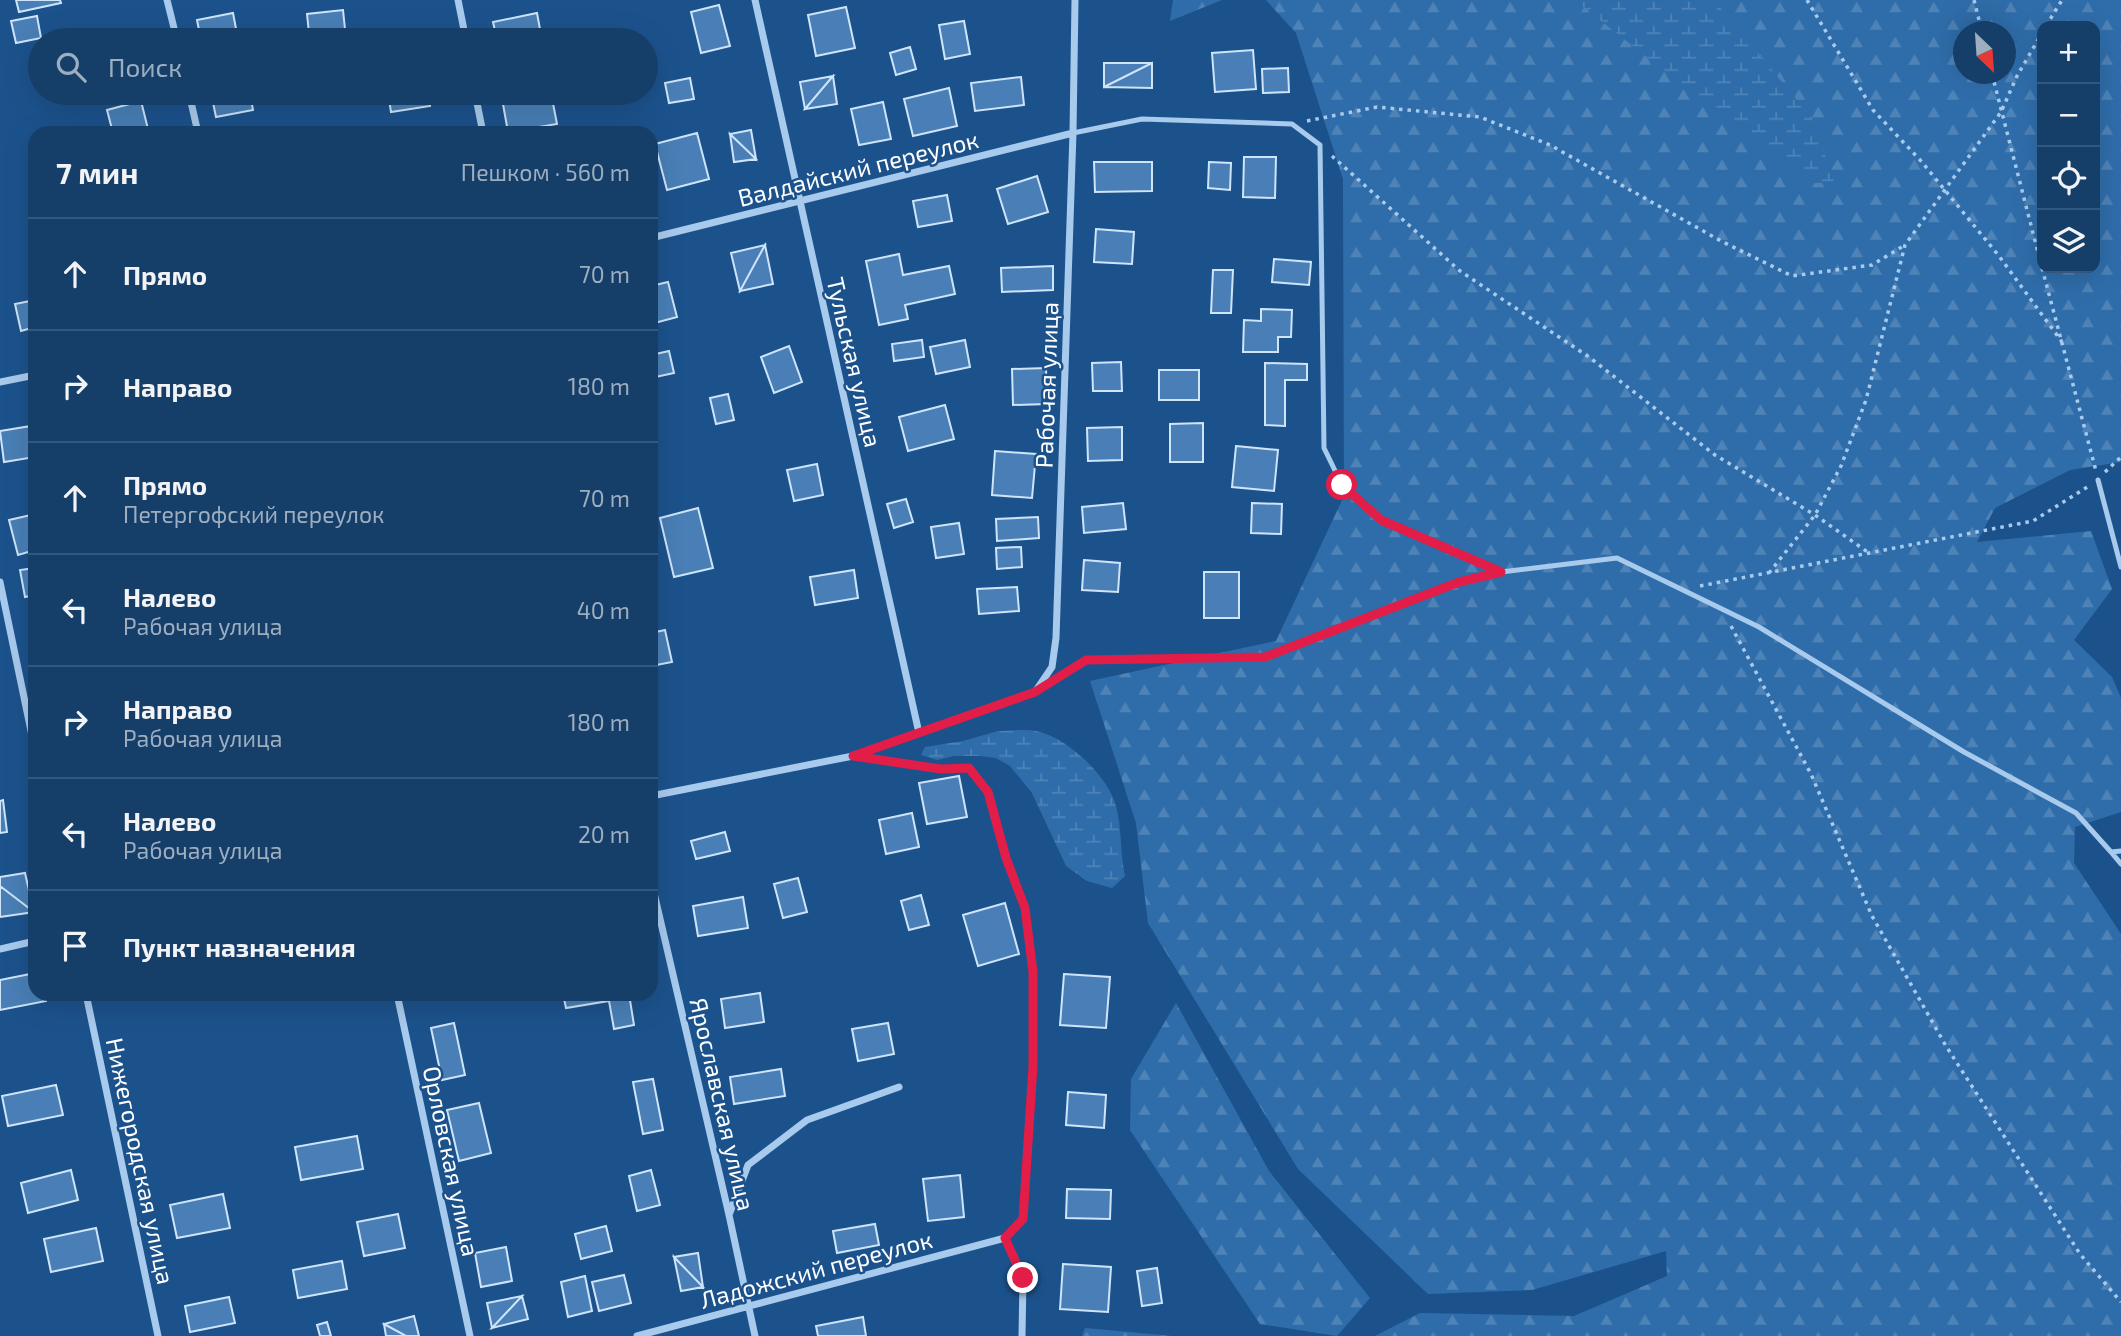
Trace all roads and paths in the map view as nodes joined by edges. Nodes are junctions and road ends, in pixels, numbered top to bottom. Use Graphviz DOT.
graph roads {
  1 [pos="167,0"];
  2 [pos="458,0"];
  3 [pos="755,0"];
  4 [pos="1074,0"];
  5 [pos="1807,0"];
  6 [pos="1974,0"];
  7 [pos="2062,0"];
  8 [pos="1979,21"];
  9 [pos="2049,21"];
  10 [pos="174,28"];
  11 [pos="464,28"];
  12 [pos="2037,42"];
  13 [pos="1994,84"];
  14 [pos="192,105"];
  15 [pos="477,105"];
  16 [pos="2001,112"];
  17 [pos="1292,124"];
  18 [pos="196,126"];
  19 [pos="482,126"];
  20 [pos="1073,133"];
  21 [pos="1320,145"];
  22 [pos="1945,192"];
  23 [pos="799,203"];
  24 [pos="658,236"];
  25 [pos="1905,245"];
  26 [pos="2037,249"];
  27 [pos="2043,273"];
  28 [pos="2062,341"];
  29 [pos="28,376"];
  30 [pos="0,382"];
  31 [pos="2121,457"];
  32 [pos="2098,480"];
  33 [pos="1815,515"];
  34 [pos="1869,554"];
  35 [pos="2121,567"];
  36 [pos="1501,572"];
  37 [pos="1769,573"];
  38 [pos="0,582"];
  39 [pos="1681,589"];
  40 [pos="1722,609"];
  41 [pos="1035,692"];
  42 [pos="28,716"];
  43 [pos="919,733"];
  44 [pos="853,756"];
  45 [pos="658,795"];
  46 [pos="2110,852"];
  47 [pos="2121,852"];
  48 [pos="2121,864"];
  49 [pos="658,910"];
  50 [pos="28,943"];
  51 [pos="0,949"];
  52 [pos="87,1001"];
  53 [pos="398,1001"];
  54 [pos="899,1087"];
  55 [pos="729,1215"];
  56 [pos="1005,1238"];
  57 [pos="2121,1302"];
  58 [pos="748,1307"];
  59 [pos="158,1336"];
  60 [pos="470,1336"];
  61 [pos="637,1336"];
  62 [pos="755,1336"];
  63 [pos="1022,1336"];
  1 -- 10 [label="street"];
  2 -- 11 [label="street"];
  3 -- 23 [label="street, Тульская улица"];
  4 -- 20 [label="street, Рабочая улица"];
  5 -- 22 [label="path"];
  6 -- 8 [label="path"];
  7 -- 9 [label="path"];
  12 -- 16 [label="path"];
  13 -- 16 [label="path"];
  14 -- 18 [label="street"];
  15 -- 19 [label="street"];
  16 -- 22 [label="path"];
  16 -- 26 [label="path"];
  17 -- 20 [label="lane"];
  17 -- 21 [label="lane"];
  17 -- 25 [label="path"];
  20 -- 23 [label="street, Валдайский переулок"];
  20 -- 41 [label="street, Рабочая улица"];
  21 -- 33 [label="path"];
  21 -- 36 [label="lane"];
  22 -- 25 [label="path"];
  22 -- 28 [label="path"];
  23 -- 24 [label="street, Валдайский переулок"];
  23 -- 43 [label="street, Тульская улица"];
  25 -- 33 [label="path"];
  27 -- 28 [label="path"];
  28 -- 32 [label="path"];
  29 -- 30 [label="street"];
  31 -- 32 [label="path"];
  32 -- 34 [label="path"];
  32 -- 35 [label="lane"];
  33 -- 34 [label="path"];
  33 -- 37 [label="path"];
  34 -- 37 [label="path"];
  36 -- 39 [label="lane"];
  36 -- 41 [label="lane"];
  37 -- 39 [label="path"];
  38 -- 42 [label="street"];
  39 -- 40 [label="lane"];
  40 -- 46 [label="lane"];
  40 -- 57 [label="path"];
  41 -- 43 [label="street"];
  43 -- 44 [label="street"];
  44 -- 45 [label="street"];
  44 -- 56 [label="street"];
  46 -- 47 [label="lane"];
  46 -- 48 [label="lane"];
  49 -- 55 [label="street, Ярославская улица"];
  50 -- 51 [label="street"];
  52 -- 59 [label="street, Нижегородская улица"];
  53 -- 60 [label="street, Орловская улица"];
  54 -- 55 [label="street"];
  55 -- 58 [label="street, Ярославская улица"];
  56 -- 58 [label="street, Ладожский переулок"];
  56 -- 63 [label="street"];
  58 -- 61 [label="street, Ладожский переулок"];
  58 -- 62 [label="street, Ярославская улица"];
}
